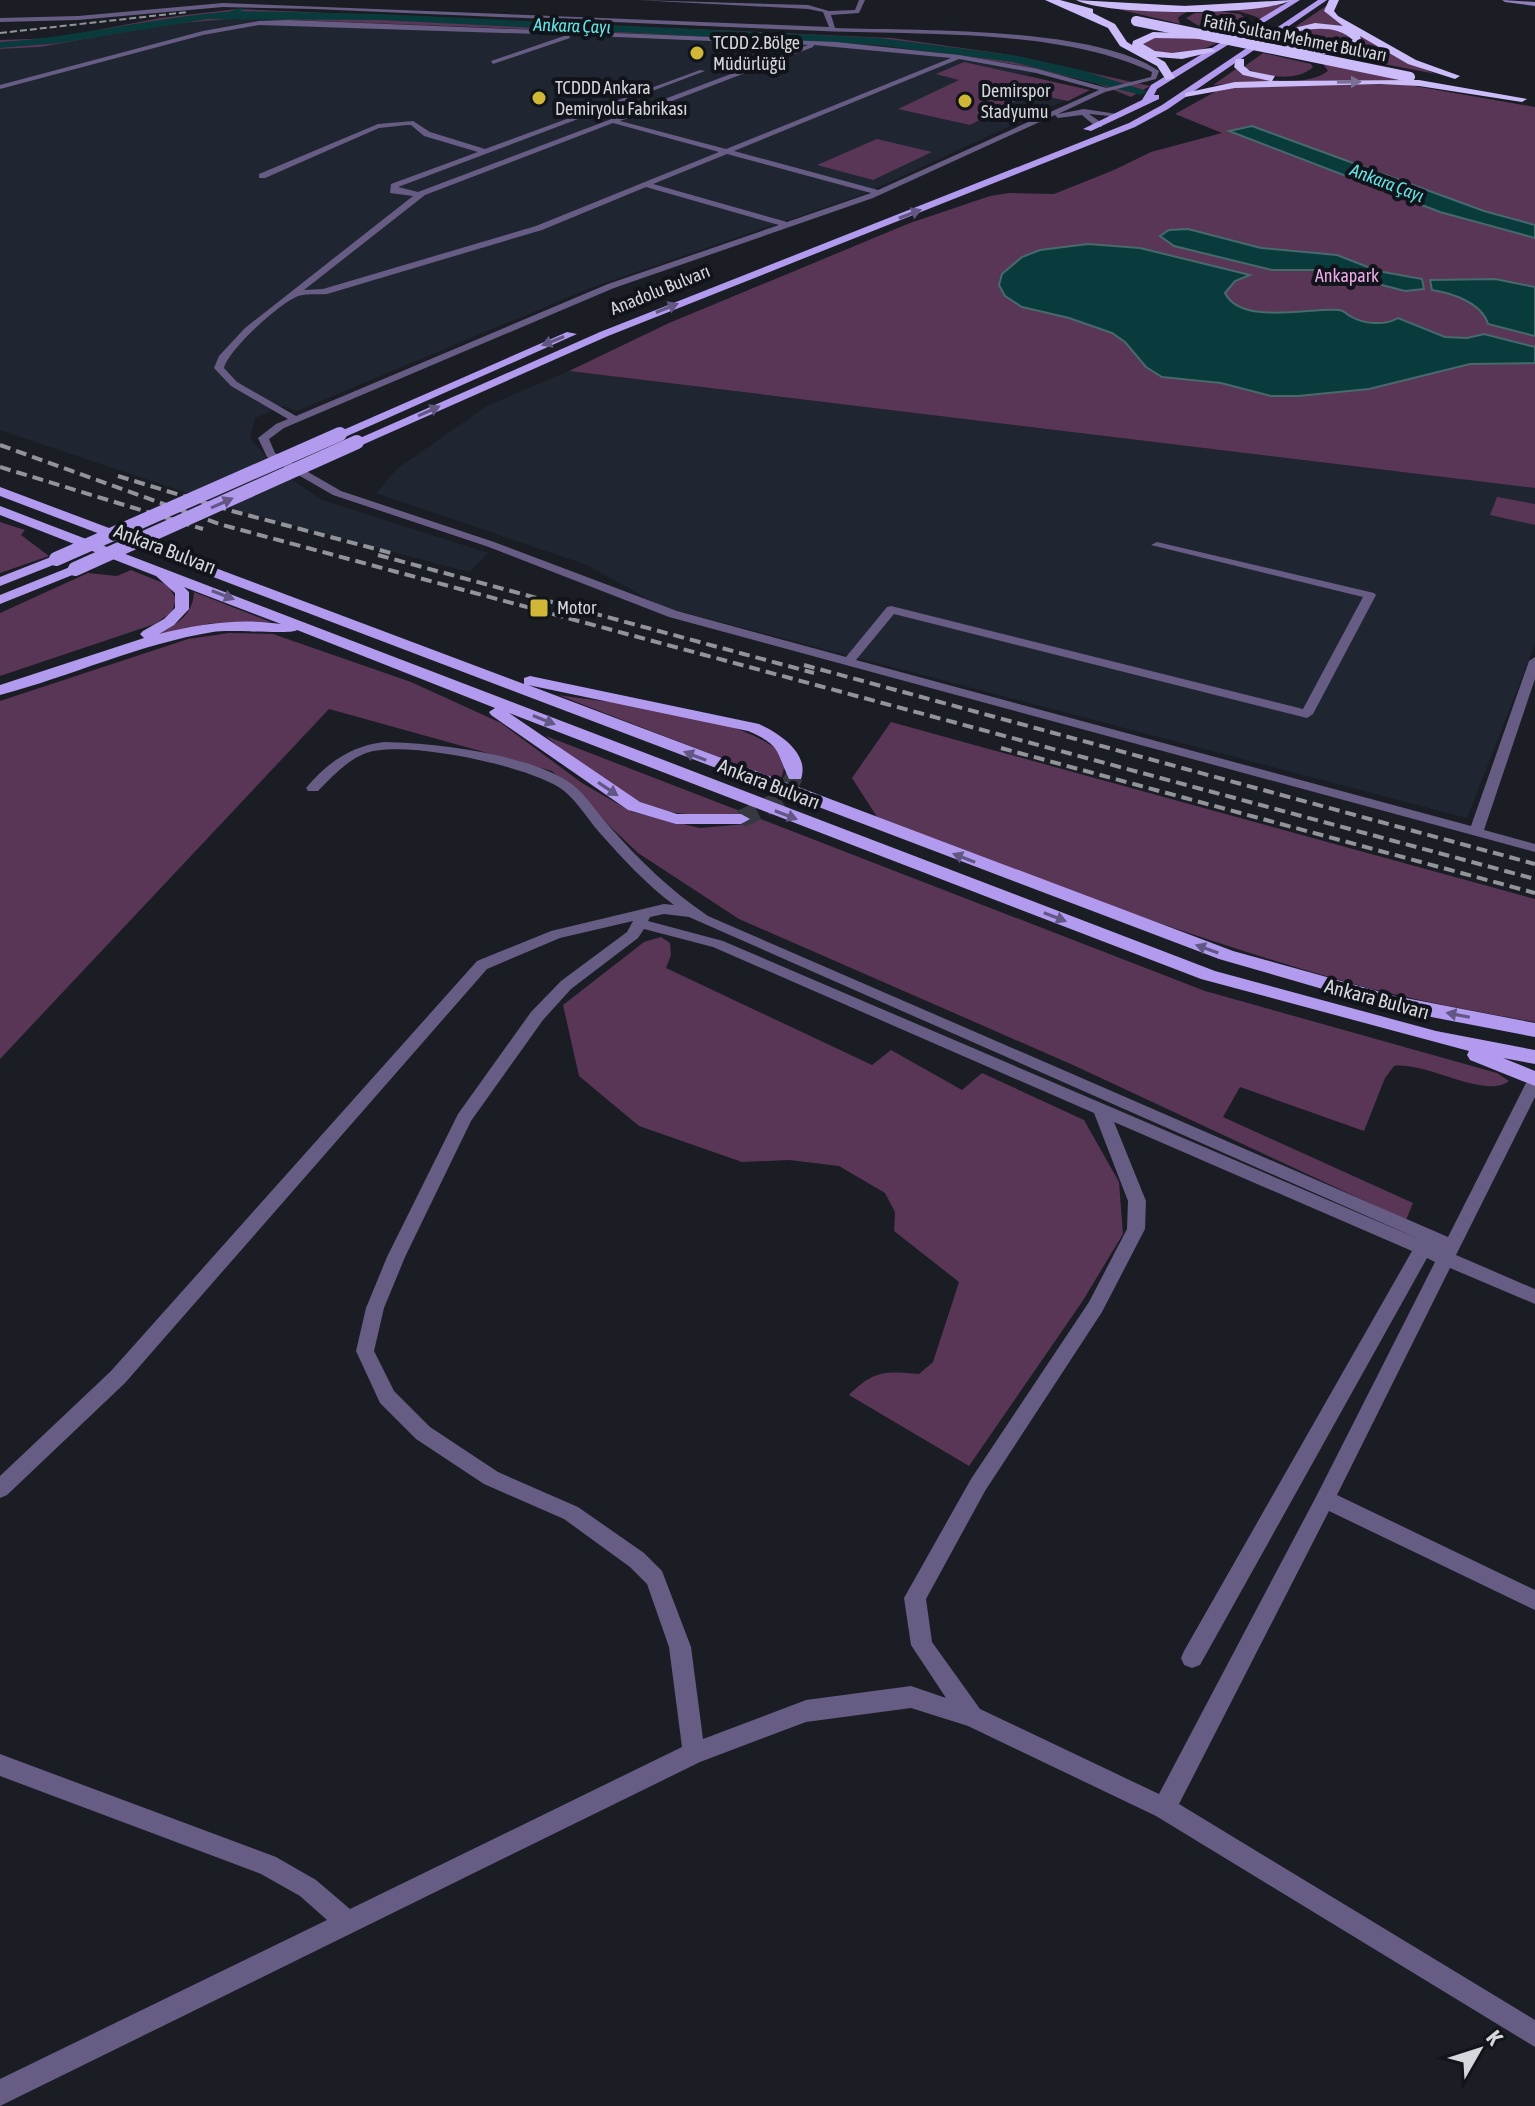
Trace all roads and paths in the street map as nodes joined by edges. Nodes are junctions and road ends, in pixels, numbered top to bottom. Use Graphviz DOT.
graph roads {
  1 [pos="283,0"];
  2 [pos="640,0"];
  3 [pos="771,0"];
  4 [pos="831,0"];
  5 [pos="862,0"];
  6 [pos="1050,0"];
  7 [pos="1081,0"];
  8 [pos="1287,0"];
  9 [pos="1296,0"];
  10 [pos="1305,0"];
  11 [pos="1323,0"];
  12 [pos="1333,0"];
  13 [pos="1505,0"];
  14 [pos="1517,1"];
  15 [pos="1071,2"];
  16 [pos="1535,4"];
  17 [pos="223,5"];
  18 [pos="388,5"];
  19 [pos="779,6"];
  20 [pos="829,19"];
  21 [pos="1140,19"];
  22 [pos="0,20"];
  23 [pos="1255,24"];
  24 [pos="1287,31"];
  25 [pos="576,34"];
  26 [pos="1229,36"];
  27 [pos="1204,37"];
  28 [pos="816,44"];
  29 [pos="1286,48"];
  30 [pos="1211,51"];
  31 [pos="1303,56"];
  32 [pos="958,57"];
  33 [pos="1240,61"];
  34 [pos="493,62"];
  35 [pos="702,71"];
  36 [pos="1414,76"];
  37 [pos="1170,78"];
  38 [pos="0,87"];
  39 [pos="1107,90"];
  40 [pos="1185,94"];
  41 [pos="1088,98"];
  42 [pos="1535,98"];
  43 [pos="1522,99"];
  44 [pos="1145,103"];
  45 [pos="1063,108"];
  46 [pos="1084,113"];
  47 [pos="1120,115"];
  48 [pos="1037,119"];
  49 [pos="612,121"];
  50 [pos="1099,125"];
  51 [pos="485,152"];
  52 [pos="727,152"];
  53 [pos="262,176"];
  54 [pos="646,185"];
  55 [pos="878,192"];
  56 [pos="420,195"];
  57 [pos="788,225"];
  58 [pos="297,293"];
  59 [pos="660,298"];
  60 [pos="633,309"];
  61 [pos="295,419"];
  62 [pos="0,491"];
  63 [pos="0,510"];
  64 [pos="0,518"];
  65 [pos="43,525"];
  66 [pos="1157,545"];
  67 [pos="150,567"];
  68 [pos="0,581"];
  69 [pos="0,603"];
  70 [pos="334,617"];
  71 [pos="1535,661"];
  72 [pos="848,662"];
  73 [pos="424,673"];
  74 [pos="0,683"];
  75 [pos="0,690"];
  76 [pos="795,775"];
  77 [pos="313,788"];
  78 [pos="741,819"];
  79 [pos="1476,832"];
  80 [pos="1535,848"];
  81 [pos="692,912"];
  82 [pos="641,918"];
  83 [pos="1535,1030"];
  84 [pos="1436,1038"];
  85 [pos="1535,1057"];
  86 [pos="1535,1080"];
  87 [pos="1102,1112"];
  88 [pos="1426,1243"];
  89 [pos="1447,1252"];
  90 [pos="1535,1297"];
  91 [pos="0,1489"];
  92 [pos="1325,1499"];
  93 [pos="1535,1600"];
  94 [pos="1192,1658"];
  95 [pos="972,1717"];
  96 [pos="694,1753"];
  97 [pos="0,1765"];
  98 [pos="1164,1808"];
  99 [pos="347,1922"];
  100 [pos="1535,2034"];
  101 [pos="0,2093"];
  1 -- 17 [label="street"];
  2 -- 19 [label="street"];
  3 -- 19 [label="street"];
  4 -- 20 [label="street"];
  5 -- 20 [label="street"];
  6 -- 15 [label="highway, Fatih Sultan Mehmet Bulvarı"];
  7 -- 8 [label="highway"];
  9 -- 23 [label="main road"];
  10 -- 44 [label="main road, Anadolu Bulvarı"];
  11 -- 40 [label="main road"];
  12 -- 24 [label="main road"];
  12 -- 42 [label="highway"];
  13 -- 14 [label="street"];
  14 -- 16 [label="street"];
  15 -- 21 [label="highway, Fatih Sultan Mehmet Bulvarı"];
  15 -- 37 [label="highway"];
  17 -- 20 [label="street"];
  17 -- 22 [label="street"];
  18 -- 20 [label="street"];
  19 -- 20 [label="street"];
  20 -- 39 [label="street"];
  21 -- 26 [label="highway, Fatih Sultan Mehmet Bulvarı, bridge"];
  21 -- 27 [label="highway, Fatih Sultan Mehmet Bulvarı, bridge"];
  23 -- 26 [label="highway"];
  23 -- 30 [label="main road"];
  24 -- 29 [label="highway"];
  24 -- 33 [label="main road"];
  25 -- 28 [label="street"];
  25 -- 34 [label="street"];
  25 -- 38 [label="street"];
  26 -- 29 [label="highway, Fatih Sultan Mehmet Bulvarı, bridge"];
  27 -- 30 [label="highway"];
  27 -- 31 [label="highway, Fatih Sultan Mehmet Bulvarı, bridge"];
  28 -- 32 [label="street"];
  28 -- 49 [label="street"];
  29 -- 36 [label="highway, Fatih Sultan Mehmet Bulvarı, bridge"];
  30 -- 37 [label="main road"];
  31 -- 33 [label="highway"];
  31 -- 36 [label="highway, Fatih Sultan Mehmet Bulvarı, bridge"];
  32 -- 39 [label="street"];
  32 -- 52 [label="street"];
  33 -- 40 [label="main road"];
  35 -- 51 [label="street"];
  36 -- 42 [label="highway, Fatih Sultan Mehmet Bulvarı"];
  36 -- 43 [label="highway, Fatih Sultan Mehmet Bulvarı"];
  37 -- 44 [label="main road"];
  39 -- 41 [label="street"];
  40 -- 43 [label="highway, one-way"];
  69 -- 40 [label="main road, Anadolu Bulvarı, one-way, bridge"];
  41 -- 45 [label="street"];
  41 -- 46 [label="street"];
  42 -- 43 [label="highway, Fatih Sultan Mehmet Bulvarı"];
  44 -- 47 [label="main road, Anadolu Bulvarı"];
  45 -- 46 [label="street"];
  45 -- 48 [label="street"];
  46 -- 47 [label="street"];
  46 -- 48 [label="street"];
  46 -- 50 [label="street"];
  47 -- 50 [label="main road, Anadolu Bulvarı"];
  48 -- 55 [label="street"];
  49 -- 52 [label="street"];
  49 -- 56 [label="street"];
  50 -- 59 [label="main road, Anadolu Bulvarı"];
  51 -- 53 [label="street"];
  51 -- 56 [label="street"];
  52 -- 54 [label="street"];
  52 -- 55 [label="street"];
  54 -- 57 [label="street"];
  54 -- 58 [label="street"];
  55 -- 57 [label="street"];
  56 -- 58 [label="street"];
  57 -- 61 [label="street"];
  58 -- 61 [label="street"];
  60 -- 68 [label="main road, Anadolu Bulvarı, one-way, bridge"];
  61 -- 72 [label="street"];
  62 -- 70 [label="main road, Ankara Bulvarı"];
  63 -- 65 [label="main road, Ankara Bulvarı"];
  64 -- 65 [label="main road"];
  65 -- 67 [label="main road, Ankara Bulvarı"];
  66 -- 72 [label="street"];
  67 -- 73 [label="main road, Ankara Bulvarı, one-way"];
  67 -- 74 [label="main road"];
  70 -- 76 [label="main road"];
  83 -- 70 [label="main road, Ankara Bulvarı, one-way"];
  71 -- 79 [label="street"];
  72 -- 79 [label="street"];
  73 -- 75 [label="main road"];
  73 -- 78 [label="main road, one-way"];
  73 -- 84 [label="main road, Ankara Bulvarı, one-way"];
  77 -- 81 [label="street"];
  79 -- 80 [label="street"];
  81 -- 82 [label="street"];
  81 -- 88 [label="street"];
  82 -- 87 [label="street"];
  82 -- 91 [label="street"];
  82 -- 96 [label="street"];
  84 -- 85 [label="main road, Ankara Bulvarı"];
  84 -- 86 [label="main road"];
  86 -- 89 [label="street"];
  87 -- 88 [label="street"];
  87 -- 95 [label="street"];
  88 -- 89 [label="street"];
  88 -- 94 [label="street"];
  89 -- 90 [label="street"];
  89 -- 92 [label="street"];
  92 -- 93 [label="street"];
  92 -- 98 [label="street"];
  95 -- 96 [label="street"];
  95 -- 98 [label="street"];
  96 -- 99 [label="street"];
  97 -- 99 [label="street"];
  98 -- 100 [label="street"];
  99 -- 101 [label="street"];
}
